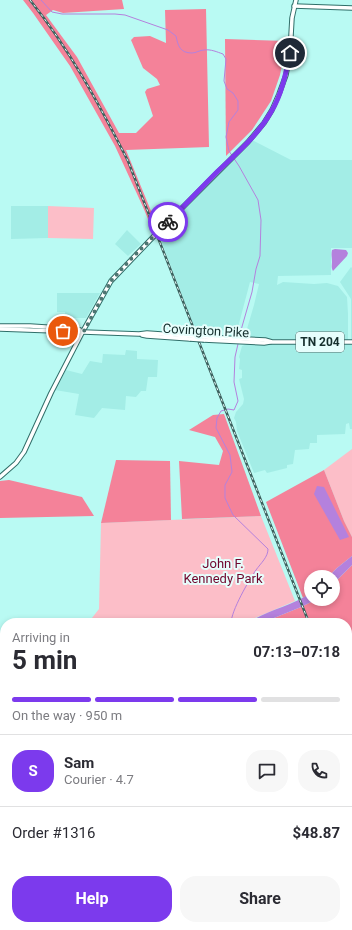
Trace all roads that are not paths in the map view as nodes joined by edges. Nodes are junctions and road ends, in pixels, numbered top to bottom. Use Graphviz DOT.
graph roads {
  1 [pos="296,0"];
  2 [pos="294,6"];
  3 [pos="352,8"];
  4 [pos="0,327"];
  5 [pos="84,331"];
  6 [pos="352,342"];
  7 [pos="0,477"];
  1 -- 2 [label="main road"];
  2 -- 3 [label="main road"];
  2 -- 5 [label="main road"];
  4 -- 5 [label="main road, Covington Pike / TN 204"];
  5 -- 6 [label="main road, Covington Pike / TN 204, bridge"];
  5 -- 7 [label="main road"];
}
